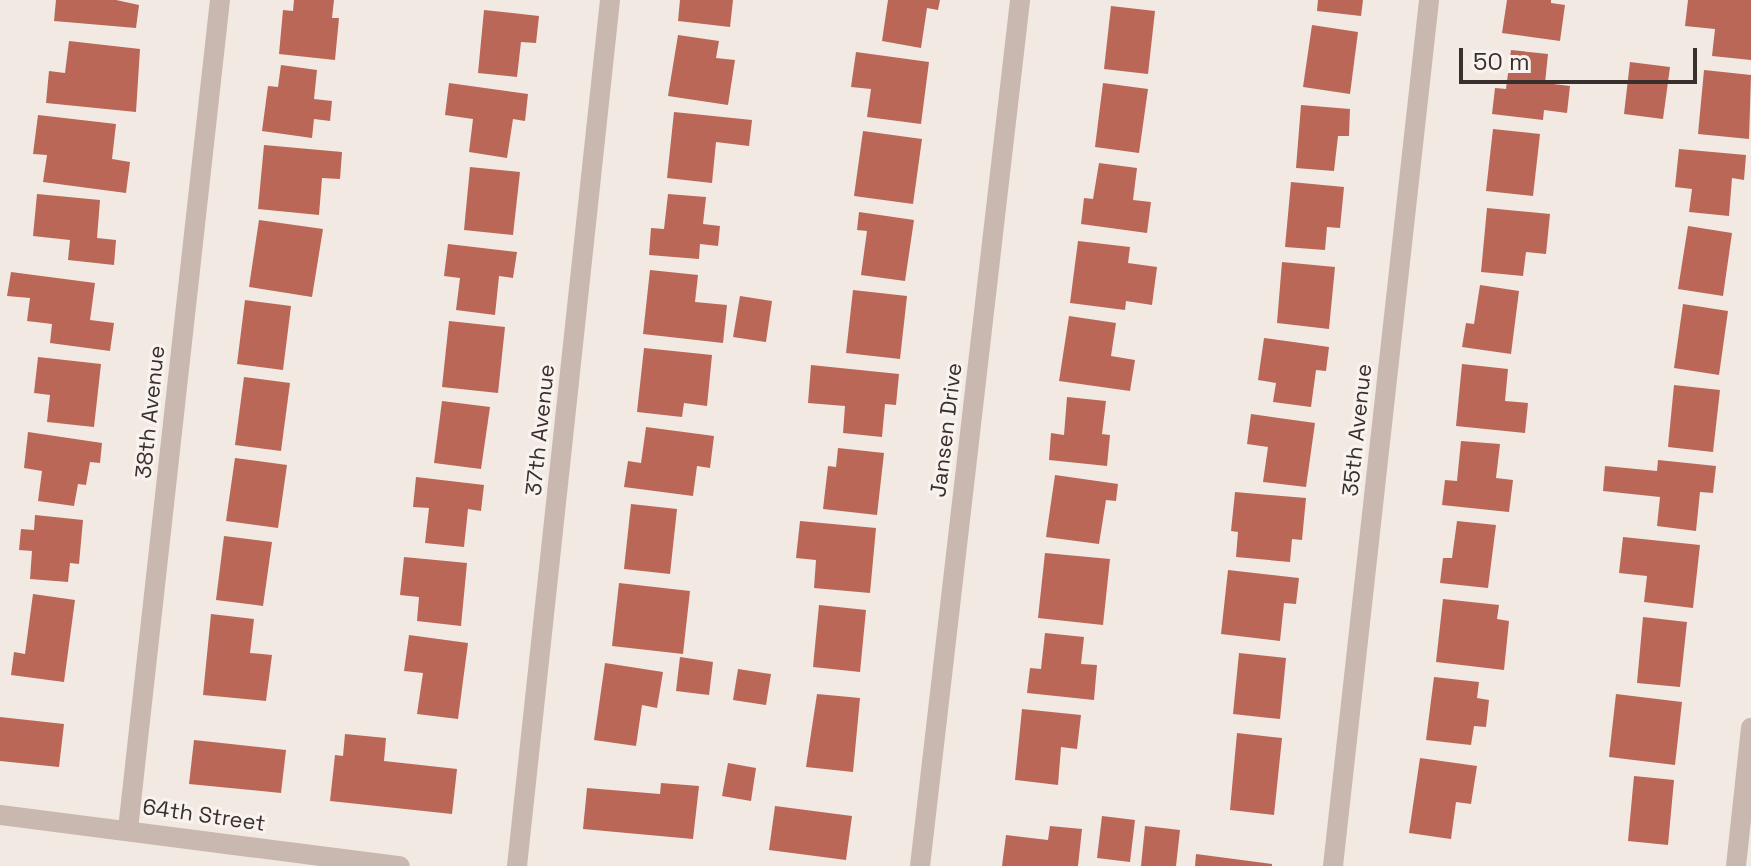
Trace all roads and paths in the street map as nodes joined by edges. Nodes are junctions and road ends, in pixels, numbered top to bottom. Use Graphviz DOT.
graph roads {
  1 [pos="220,0"];
  2 [pos="610,0"];
  3 [pos="1020,0"];
  4 [pos="1429,0"];
  5 [pos="1751,728"];
  6 [pos="0,815"];
  7 [pos="128,829"];
  8 [pos="400,866"];
  9 [pos="517,866"];
  10 [pos="920,866"];
  11 [pos="1333,866"];
  12 [pos="1736,866"];
  1 -- 7 [label="street, 38th Avenue"];
  2 -- 9 [label="street, 37th Avenue"];
  3 -- 10 [label="street, Jansen Drive"];
  4 -- 11 [label="street, 35th Avenue"];
  5 -- 12 [label="street"];
  6 -- 7 [label="street, 64th Street"];
  7 -- 8 [label="street, 64th Street"];
}
